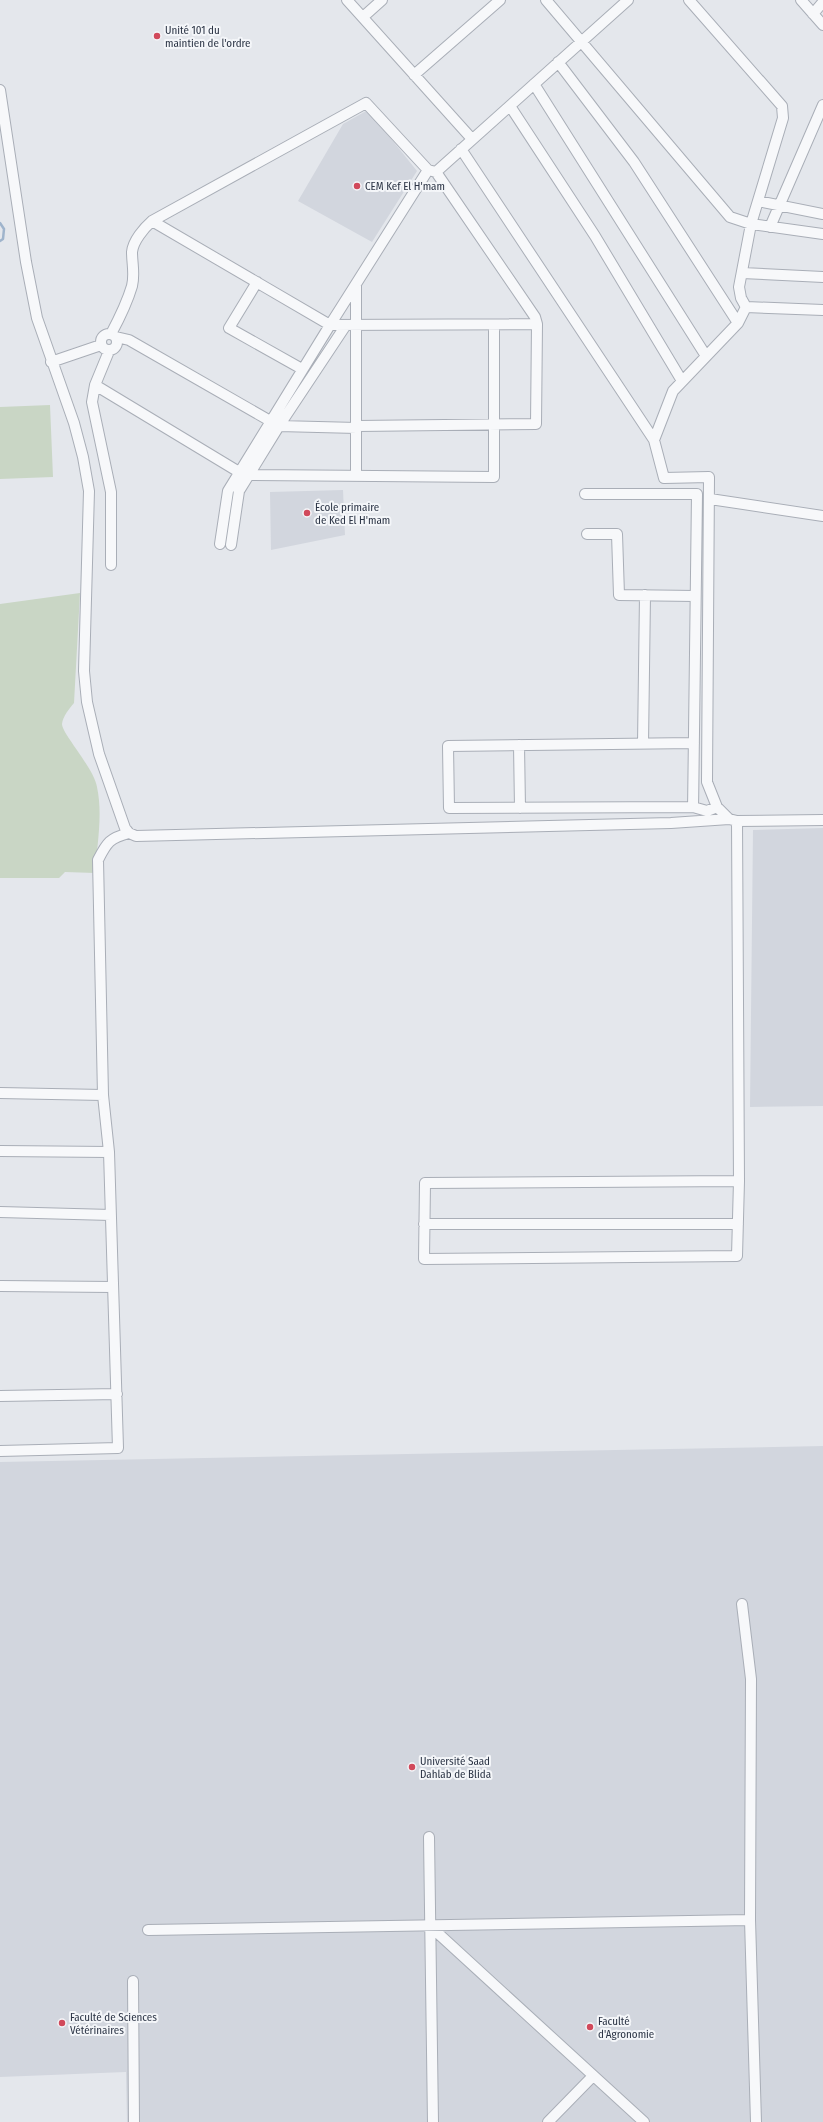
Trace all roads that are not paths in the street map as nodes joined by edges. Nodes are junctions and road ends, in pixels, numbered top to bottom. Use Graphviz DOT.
graph roads {
  1 [pos="347,0"];
  2 [pos="382,0"];
  3 [pos="500,0"];
  4 [pos="546,0"];
  5 [pos="628,0"];
  6 [pos="689,0"];
  7 [pos="801,0"];
  8 [pos="823,2"];
  9 [pos="814,14"];
  10 [pos="363,17"];
  11 [pos="823,25"];
  12 [pos="582,41"];
  13 [pos="558,62"];
  14 [pos="414,75"];
  15 [pos="534,84"];
  16 [pos="0,90"];
  17 [pos="823,105"];
  18 [pos="510,106"];
  19 [pos="472,139"];
  20 [pos="461,150"];
  21 [pos="432,171"];
  22 [pos="758,201"];
  23 [pos="779,206"];
  24 [pos="823,214"];
  25 [pos="152,221"];
  26 [pos="751,224"];
  27 [pos="770,227"];
  28 [pos="823,234"];
  29 [pos="742,273"];
  30 [pos="823,277"];
  31 [pos="257,282"];
  32 [pos="356,284"];
  33 [pos="746,307"];
  34 [pos="823,310"];
  35 [pos="738,323"];
  36 [pos="537,324"];
  37 [pos="330,325"];
  38 [pos="351,325"];
  39 [pos="494,325"];
  40 [pos="113,336"];
  41 [pos="105,348"];
  42 [pos="706,356"];
  43 [pos="51,362"];
  44 [pos="302,369"];
  45 [pos="682,380"];
  46 [pos="95,385"];
  47 [pos="275,424"];
  48 [pos="494,424"];
  49 [pos="357,427"];
  50 [pos="654,440"];
  51 [pos="239,472"];
  52 [pos="250,475"];
  53 [pos="356,476"];
  54 [pos="585,494"];
  55 [pos="710,498"];
  56 [pos="823,516"];
  57 [pos="587,534"];
  58 [pos="220,544"];
  59 [pos="231,545"];
  60 [pos="111,565"];
  61 [pos="645,595"];
  62 [pos="695,596"];
  63 [pos="694,743"];
  64 [pos="643,744"];
  65 [pos="519,745"];
  66 [pos="693,807"];
  67 [pos="520,808"];
  68 [pos="710,813"];
  69 [pos="733,820"];
  70 [pos="823,820"];
  71 [pos="129,833"];
  72 [pos="0,1093"];
  73 [pos="103,1095"];
  74 [pos="0,1151"];
  75 [pos="109,1152"];
  76 [pos="739,1181"];
  77 [pos="0,1212"];
  78 [pos="111,1215"];
  79 [pos="424,1224"];
  80 [pos="738,1224"];
  81 [pos="0,1286"];
  82 [pos="113,1287"];
  83 [pos="117,1394"];
  84 [pos="0,1396"];
  85 [pos="0,1451"];
  86 [pos="742,1604"];
  87 [pos="430,1837"];
  88 [pos="750,1920"];
  89 [pos="430,1926"];
  90 [pos="148,1930"];
  91 [pos="134,1981"];
  92 [pos="593,2076"];
  93 [pos="134,2122"];
  94 [pos="433,2122"];
  95 [pos="548,2122"];
  96 [pos="644,2122"];
  97 [pos="756,2122"];
  1 -- 10 [label="street"];
  2 -- 10 [label="street"];
  3 -- 14 [label="street"];
  4 -- 12 [label="street"];
  5 -- 12 [label="street"];
  6 -- 22 [label="street"];
  7 -- 9 [label="street"];
  8 -- 9 [label="street"];
  9 -- 11 [label="street"];
  10 -- 14 [label="street"];
  12 -- 13 [label="street"];
  12 -- 26 [label="street"];
  13 -- 15 [label="street"];
  13 -- 35 [label="street"];
  14 -- 19 [label="street"];
  15 -- 18 [label="street"];
  15 -- 42 [label="street"];
  16 -- 43 [label="street"];
  17 -- 23 [label="street"];
  18 -- 19 [label="street"];
  18 -- 45 [label="street"];
  19 -- 20 [label="street"];
  20 -- 21 [label="street"];
  20 -- 50 [label="street"];
  21 -- 25 [label="street"];
  21 -- 32 [label="street"];
  21 -- 36 [label="street"];
  22 -- 23 [label="street"];
  22 -- 26 [label="street"];
  23 -- 24 [label="street"];
  23 -- 27 [label="street"];
  25 -- 31 [label="street"];
  25 -- 40 [label="street"];
  26 -- 27 [label="street"];
  26 -- 29 [label="street"];
  27 -- 28 [label="street"];
  29 -- 30 [label="street"];
  29 -- 33 [label="street"];
  31 -- 37 [label="street"];
  31 -- 44 [label="street"];
  32 -- 37 [label="street"];
  32 -- 38 [label="street"];
  33 -- 34 [label="street"];
  33 -- 35 [label="street"];
  35 -- 42 [label="street"];
  36 -- 39 [label="street"];
  36 -- 48 [label="street"];
  37 -- 38 [label="street"];
  37 -- 44 [label="street"];
  38 -- 39 [label="street"];
  38 -- 47 [label="street"];
  38 -- 49 [label="street"];
  39 -- 48 [label="street"];
  40 -- 41 [label="street"];
  40 -- 41 [label="street"];
  40 -- 47 [label="street"];
  41 -- 43 [label="street"];
  41 -- 46 [label="street"];
  42 -- 45 [label="street"];
  43 -- 71 [label="street"];
  44 -- 47 [label="street"];
  45 -- 50 [label="street"];
  46 -- 51 [label="street"];
  46 -- 60 [label="street"];
  47 -- 49 [label="street"];
  47 -- 51 [label="street"];
  47 -- 52 [label="street"];
  48 -- 49 [label="street"];
  48 -- 53 [label="street"];
  49 -- 53 [label="street"];
  50 -- 55 [label="street"];
  51 -- 52 [label="street"];
  51 -- 58 [label="street"];
  52 -- 53 [label="street"];
  52 -- 59 [label="street"];
  54 -- 62 [label="street"];
  55 -- 56 [label="street"];
  55 -- 68 [label="street"];
  57 -- 61 [label="street"];
  61 -- 62 [label="street"];
  61 -- 64 [label="street"];
  62 -- 63 [label="street"];
  63 -- 64 [label="street"];
  63 -- 66 [label="street"];
  64 -- 65 [label="street"];
  65 -- 67 [label="street"];
  65 -- 67 [label="street"];
  66 -- 67 [label="street"];
  66 -- 68 [label="street"];
  68 -- 69 [label="street"];
  68 -- 69 [label="street"];
  68 -- 71 [label="street"];
  69 -- 70 [label="street"];
  69 -- 76 [label="street"];
  71 -- 73 [label="street"];
  72 -- 73 [label="street"];
  73 -- 75 [label="street"];
  74 -- 75 [label="street"];
  75 -- 78 [label="street"];
  76 -- 79 [label="street"];
  76 -- 80 [label="street"];
  77 -- 78 [label="street"];
  78 -- 82 [label="street"];
  79 -- 80 [label="street"];
  79 -- 80 [label="street"];
  81 -- 82 [label="street"];
  82 -- 83 [label="street"];
  83 -- 84 [label="street"];
  83 -- 85 [label="street"];
  86 -- 88 [label="street"];
  87 -- 89 [label="street"];
  88 -- 89 [label="street"];
  88 -- 97 [label="street"];
  89 -- 90 [label="street"];
  89 -- 92 [label="street"];
  89 -- 94 [label="street"];
  91 -- 93 [label="street"];
  92 -- 95 [label="street"];
  92 -- 96 [label="street"];
}
